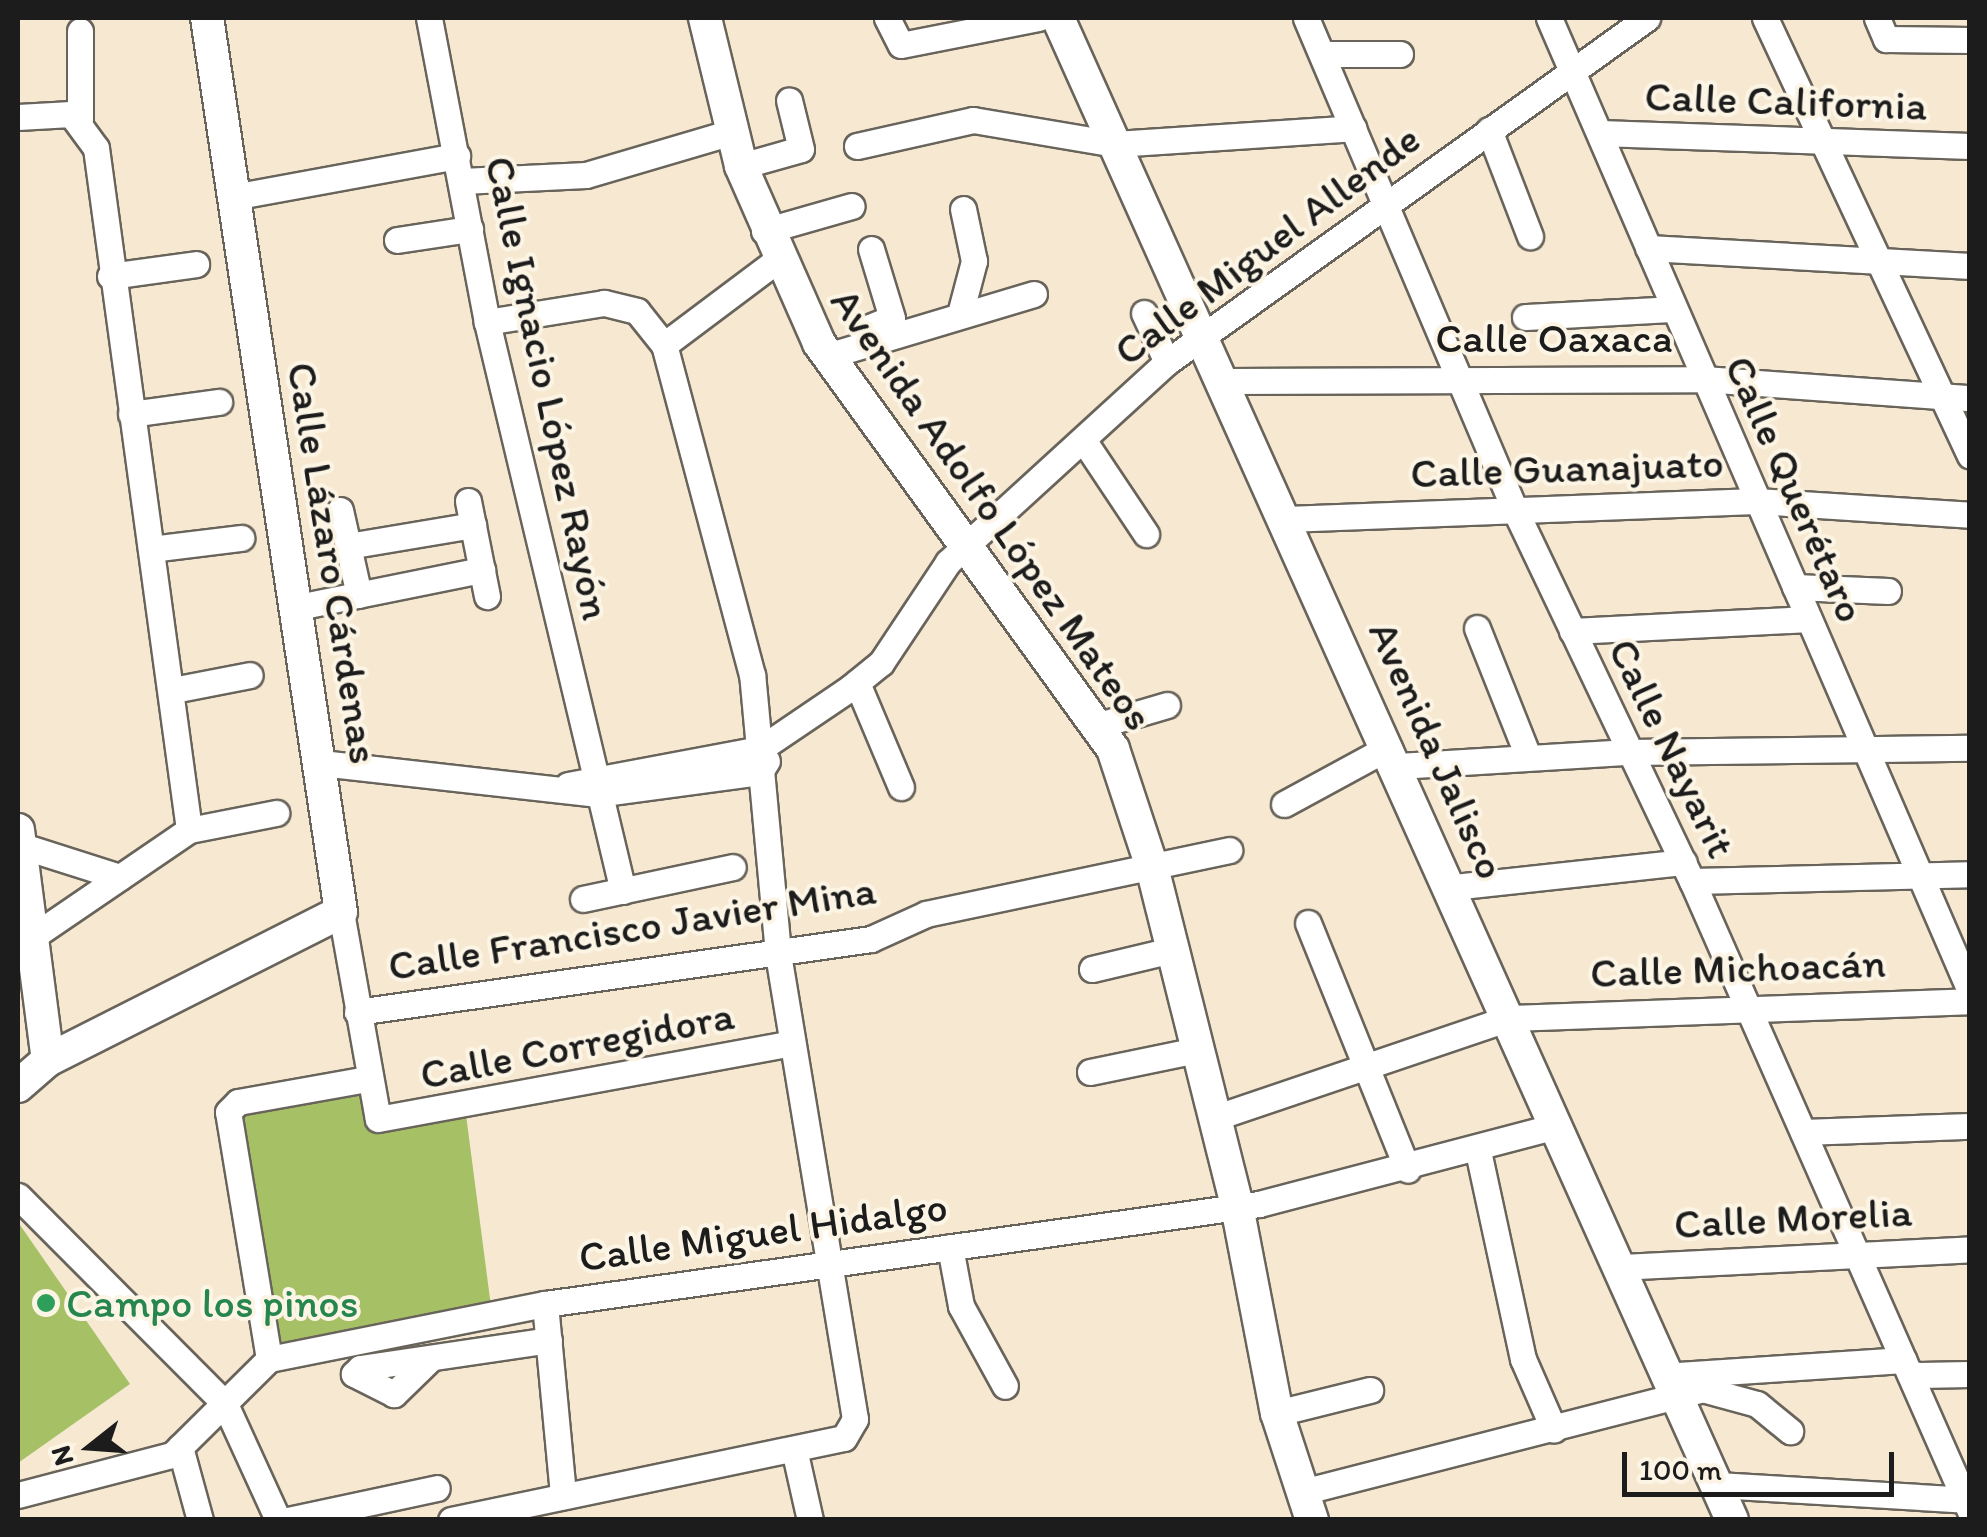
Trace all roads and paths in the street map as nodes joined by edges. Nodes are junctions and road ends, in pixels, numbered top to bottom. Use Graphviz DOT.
graph roads {
  1 [pos="207,18"];
  2 [pos="430,18"];
  3 [pos="705,18"];
  4 [pos="887,18"];
  5 [pos="1038,18"];
  6 [pos="1058,18"];
  7 [pos="1306,18"];
  8 [pos="1549,18"];
  9 [pos="1647,18"];
  10 [pos="1765,18"];
  11 [pos="1881,28"];
  12 [pos="80,31"];
  13 [pos="1970,40"];
  14 [pos="1323,54"];
  15 [pos="1400,54"];
  16 [pos="1573,71"];
  17 [pos="790,100"];
  18 [pos="18,117"];
  19 [pos="80,119"];
  20 [pos="1353,128"];
  21 [pos="1489,130"];
  22 [pos="732,132"];
  23 [pos="1600,133"];
  24 [pos="1115,144"];
  25 [pos="856,146"];
  26 [pos="1970,146"];
  27 [pos="1827,147"];
  28 [pos="742,166"];
  29 [pos="460,168"];
  30 [pos="233,197"];
  31 [pos="1386,202"];
  32 [pos="852,206"];
  33 [pos="963,209"];
  34 [pos="470,229"];
  35 [pos="1530,236"];
  36 [pos="397,240"];
  37 [pos="770,246"];
  38 [pos="1648,248"];
  39 [pos="871,249"];
  40 [pos="1879,260"];
  41 [pos="196,264"];
  42 [pos="1970,266"];
  43 [pos="110,276"];
  44 [pos="1034,294"];
  45 [pos="1672,309"];
  46 [pos="1144,313"];
  47 [pos="960,314"];
  48 [pos="1525,317"];
  49 [pos="486,322"];
  50 [pos="1204,332"];
  51 [pos="664,345"];
  52 [pos="823,349"];
  53 [pos="1168,362"];
  54 [pos="1460,377"];
  55 [pos="1704,379"];
  56 [pos="1227,381"];
  57 [pos="1941,396"];
  58 [pos="1970,398"];
  59 [pos="220,402"];
  60 [pos="131,414"];
  61 [pos="1084,441"];
  62 [pos="1970,455"];
  63 [pos="1756,501"];
  64 [pos="1514,508"];
  65 [pos="340,510"];
  66 [pos="1970,515"];
  67 [pos="1286,519"];
  68 [pos="1146,534"];
  69 [pos="241,538"];
  70 [pos="969,544"];
  71 [pos="348,546"];
  72 [pos="151,549"];
  73 [pos="482,570"];
  74 [pos="1795,587"];
  75 [pos="1888,591"];
  76 [pos="358,595"];
  77 [pos="487,596"];
  78 [pos="298,606"];
  79 [pos="1808,619"];
  80 [pos="1476,628"];
  81 [pos="1572,631"];
  82 [pos="250,675"];
  83 [pos="857,682"];
  84 [pos="172,690"];
  85 [pos="1167,705"];
  86 [pos="1096,726"];
  87 [pos="1862,747"];
  88 [pos="1970,748"];
  89 [pos="1629,752"];
  90 [pos="1394,756"];
  91 [pos="1528,756"];
  92 [pos="760,761"];
  93 [pos="322,763"];
  94 [pos="594,784"];
  95 [pos="900,787"];
  96 [pos="1284,804"];
  97 [pos="276,813"];
  98 [pos="18,830"];
  99 [pos="189,830"];
  100 [pos="19,845"];
  101 [pos="1229,850"];
  102 [pos="733,867"];
  103 [pos="1152,867"];
  104 [pos="1688,871"];
  105 [pos="1918,873"];
  106 [pos="1970,874"];
  107 [pos="120,877"];
  108 [pos="1452,887"];
  109 [pos="622,891"];
  110 [pos="583,899"];
  111 [pos="341,912"];
  112 [pos="1308,922"];
  113 [pos="23,943"];
  114 [pos="1172,950"];
  115 [pos="778,953"];
  116 [pos="1092,969"];
  117 [pos="1970,991"];
  118 [pos="1970,1001"];
  119 [pos="1745,1002"];
  120 [pos="356,1012"];
  121 [pos="1510,1018"];
  122 [pos="792,1043"];
  123 [pos="1197,1050"];
  124 [pos="48,1060"];
  125 [pos="1368,1069"];
  126 [pos="1090,1072"];
  127 [pos="367,1080"];
  128 [pos="18,1086"];
  129 [pos="1214,1118"];
  130 [pos="378,1119"];
  131 [pos="1557,1126"];
  132 [pos="1970,1126"];
  133 [pos="1803,1132"];
  134 [pos="1478,1150"];
  135 [pos="1408,1170"];
  136 [pos="18,1196"];
  137 [pos="1236,1201"];
  138 [pos="950,1247"];
  139 [pos="1970,1250"];
  140 [pos="1858,1254"];
  141 [pos="830,1266"];
  142 [pos="1620,1267"];
  143 [pos="545,1304"];
  144 [pos="548,1340"];
  145 [pos="431,1358"];
  146 [pos="270,1359"];
  147 [pos="1908,1368"];
  148 [pos="1970,1374"];
  149 [pos="1672,1384"];
  150 [pos="1004,1386"];
  151 [pos="1370,1390"];
  152 [pos="226,1404"];
  153 [pos="1277,1414"];
  154 [pos="1554,1430"];
  155 [pos="1790,1431"];
  156 [pos="180,1447"];
  157 [pos="794,1449"];
  158 [pos="1717,1485"];
  159 [pos="437,1488"];
  160 [pos="18,1495"];
  161 [pos="563,1496"];
  162 [pos="1968,1504"];
  163 [pos="1307,1506"];
  164 [pos="200,1520"];
  165 [pos="278,1520"];
  166 [pos="288,1520"];
  167 [pos="451,1520"];
  168 [pos="810,1520"];
  169 [pos="1732,1520"];
  1 -- 30 [label="main road, Calle Lázaro Cárdenas"];
  2 -- 29 [label="street, Calle Ignacio López Rayón"];
  3 -- 22 [label="main road, Avenida Adolfo López Mateos"];
  4 -- 5 [label="street"];
  6 -- 24 [label="main road, Avenida Jalisco"];
  7 -- 14 [label="street, Calle Nayarit"];
  8 -- 16 [label="street, Calle Querétaro"];
  9 -- 16 [label="street, Calle Miguel Allende"];
  10 -- 27 [label="street"];
  11 -- 13 [label="street"];
  12 -- 19 [label="street"];
  14 -- 15 [label="street"];
  14 -- 20 [label="street, Calle Nayarit"];
  16 -- 21 [label="street, Calle Miguel Allende"];
  16 -- 23 [label="street, Calle Querétaro"];
  17 -- 28 [label="street"];
  18 -- 19 [label="street"];
  19 -- 43 [label="street"];
  20 -- 24 [label="street"];
  20 -- 31 [label="street, Calle Nayarit"];
  21 -- 31 [label="street, Calle Miguel Allende"];
  21 -- 35 [label="street"];
  22 -- 28 [label="main road, Avenida Adolfo López Mateos"];
  22 -- 29 [label="street"];
  23 -- 27 [label="street, Calle California"];
  23 -- 38 [label="street, Calle Querétaro"];
  24 -- 25 [label="street"];
  24 -- 50 [label="main road, Avenida Jalisco"];
  26 -- 27 [label="street, Calle California"];
  27 -- 40 [label="street"];
  28 -- 37 [label="main road, Avenida Adolfo López Mateos"];
  29 -- 30 [label="street"];
  29 -- 34 [label="street, Calle Ignacio López Rayón"];
  30 -- 78 [label="main road, Calle Lázaro Cárdenas"];
  31 -- 50 [label="street, Calle Miguel Allende"];
  31 -- 54 [label="street, Calle Nayarit"];
  32 -- 37 [label="street"];
  33 -- 47 [label="street"];
  34 -- 36 [label="street"];
  34 -- 49 [label="street, Calle Ignacio López Rayón"];
  37 -- 51 [label="street"];
  37 -- 52 [label="main road, Avenida Adolfo López Mateos"];
  38 -- 40 [label="street"];
  38 -- 45 [label="street, Calle Querétaro"];
  39 -- 52 [label="street"];
  40 -- 42 [label="street"];
  40 -- 57 [label="street"];
  41 -- 43 [label="street"];
  43 -- 60 [label="street"];
  44 -- 47 [label="street"];
  45 -- 48 [label="street"];
  45 -- 55 [label="street, Calle Querétaro"];
  46 -- 53 [label="street"];
  47 -- 52 [label="street"];
  49 -- 51 [label="street"];
  49 -- 94 [label="street, Calle Ignacio López Rayón"];
  50 -- 53 [label="street, Calle Miguel Allende"];
  50 -- 56 [label="main road, Avenida Jalisco"];
  51 -- 92 [label="street"];
  52 -- 70 [label="main road, Avenida Adolfo López Mateos"];
  53 -- 61 [label="street, Calle Miguel Allende"];
  54 -- 55 [label="street, Calle Oaxaca"];
  54 -- 56 [label="street, Calle Oaxaca"];
  54 -- 64 [label="street, Calle Nayarit"];
  55 -- 57 [label="street, Calle Oaxaca"];
  55 -- 63 [label="street, Calle Querétaro"];
  56 -- 67 [label="main road, Avenida Jalisco"];
  57 -- 58 [label="street, Calle Oaxaca"];
  57 -- 62 [label="street"];
  59 -- 60 [label="street"];
  60 -- 72 [label="street"];
  61 -- 68 [label="street"];
  61 -- 70 [label="street, Calle Miguel Allende"];
  63 -- 64 [label="street, Calle Guanajuato"];
  63 -- 66 [label="street, Calle Guanajuato"];
  63 -- 74 [label="street, Calle Querétaro"];
  64 -- 67 [label="street, Calle Guanajuato"];
  64 -- 81 [label="street, Calle Nayarit"];
  65 -- 71 [label="street"];
  67 -- 90 [label="main road, Avenida Jalisco"];
  69 -- 72 [label="street"];
  70 -- 83 [label="street, Calle Miguel Allende"];
  70 -- 86 [label="main road, Avenida Adolfo López Mateos"];
  71 -- 73 [label="street"];
  71 -- 76 [label="street"];
  72 -- 84 [label="street"];
  73 -- 76 [label="street"];
  73 -- 77 [label="street"];
  74 -- 75 [label="street"];
  74 -- 79 [label="street, Calle Querétaro"];
  76 -- 78 [label="street"];
  78 -- 93 [label="main road, Calle Lázaro Cárdenas"];
  79 -- 81 [label="street"];
  79 -- 87 [label="street, Calle Querétaro"];
  80 -- 91 [label="street"];
  81 -- 89 [label="street, Calle Nayarit"];
  82 -- 84 [label="street"];
  83 -- 92 [label="street, Calle Miguel Allende"];
  83 -- 95 [label="street"];
  84 -- 99 [label="street"];
  85 -- 86 [label="street"];
  86 -- 103 [label="main road, Avenida Adolfo López Mateos"];
  87 -- 88 [label="street"];
  87 -- 89 [label="street"];
  87 -- 105 [label="street, Calle Querétaro"];
  89 -- 91 [label="street"];
  89 -- 104 [label="street, Calle Nayarit"];
  90 -- 91 [label="street"];
  90 -- 96 [label="street"];
  90 -- 108 [label="main road, Avenida Jalisco"];
  92 -- 94 [label="street"];
  92 -- 115 [label="street"];
  93 -- 94 [label="street"];
  93 -- 111 [label="main road, Calle Lázaro Cárdenas"];
  94 -- 109 [label="street, Calle Ignacio López Rayón"];
  97 -- 99 [label="street"];
  98 -- 100 [label="main road"];
  99 -- 107 [label="street"];
  100 -- 107 [label="street"];
  100 -- 113 [label="main road"];
  101 -- 103 [label="street, Calle Francisco Javier Mina"];
  102 -- 109 [label="street"];
  103 -- 114 [label="main road, Avenida Adolfo López Mateos"];
  103 -- 115 [label="street, Calle Francisco Javier Mina"];
  104 -- 105 [label="street"];
  104 -- 108 [label="street"];
  104 -- 119 [label="street, Calle Nayarit"];
  105 -- 106 [label="street"];
  105 -- 117 [label="street, Calle Querétaro"];
  107 -- 113 [label="street"];
  108 -- 121 [label="main road, Avenida Jalisco"];
  109 -- 110 [label="street"];
  111 -- 120 [label="street, Calle Lázaro Cárdenas"];
  111 -- 124 [label="main road"];
  112 -- 125 [label="street"];
  113 -- 124 [label="main road"];
  114 -- 116 [label="street"];
  114 -- 123 [label="main road, Avenida Adolfo López Mateos"];
  115 -- 120 [label="street, Calle Francisco Javier Mina"];
  115 -- 122 [label="street"];
  118 -- 119 [label="street, Calle Michoacán"];
  119 -- 121 [label="street, Calle Michoacán"];
  119 -- 133 [label="street, Calle Nayarit"];
  120 -- 127 [label="street, Calle Lázaro Cárdenas"];
  121 -- 125 [label="street, Calle Michoacán"];
  121 -- 131 [label="main road, Avenida Jalisco"];
  122 -- 130 [label="street, Calle Corregidora"];
  122 -- 141 [label="street"];
  123 -- 126 [label="street"];
  123 -- 129 [label="main road, Avenida Adolfo López Mateos"];
  124 -- 128 [label="main road"];
  125 -- 129 [label="street, Calle Michoacán"];
  125 -- 135 [label="street"];
  127 -- 130 [label="street, Calle Lázaro Cárdenas"];
  127 -- 146 [label="street"];
  129 -- 137 [label="main road, Avenida Adolfo López Mateos"];
  131 -- 134 [label="street, Calle Miguel Hidalgo"];
  131 -- 142 [label="main road, Avenida Jalisco"];
  132 -- 133 [label="street"];
  133 -- 140 [label="street, Calle Nayarit"];
  134 -- 135 [label="street, Calle Miguel Hidalgo"];
  134 -- 154 [label="street"];
  135 -- 137 [label="street, Calle Miguel Hidalgo"];
  136 -- 152 [label="street"];
  137 -- 138 [label="street, Calle Miguel Hidalgo"];
  137 -- 153 [label="main road, Avenida Adolfo López Mateos"];
  138 -- 141 [label="street, Calle Miguel Hidalgo"];
  138 -- 150 [label="street"];
  139 -- 140 [label="street, Calle Morelia"];
  140 -- 142 [label="street, Calle Morelia"];
  140 -- 147 [label="street, Calle Nayarit"];
  141 -- 143 [label="street, Calle Miguel Hidalgo"];
  141 -- 157 [label="street"];
  142 -- 149 [label="main road, Avenida Jalisco"];
  143 -- 144 [label="street"];
  143 -- 146 [label="street, Calle Miguel Hidalgo"];
  144 -- 145 [label="street"];
  144 -- 161 [label="street"];
  146 -- 152 [label="street"];
  147 -- 148 [label="street"];
  147 -- 149 [label="street"];
  147 -- 162 [label="street, Calle Nayarit"];
  149 -- 154 [label="street"];
  149 -- 155 [label="street"];
  149 -- 158 [label="main road, Avenida Jalisco"];
  151 -- 153 [label="street"];
  152 -- 156 [label="street"];
  152 -- 165 [label="street"];
  153 -- 163 [label="main road, Avenida Adolfo López Mateos"];
  154 -- 163 [label="street"];
  156 -- 160 [label="street"];
  156 -- 164 [label="street"];
  157 -- 161 [label="street"];
  157 -- 168 [label="street"];
  158 -- 162 [label="street"];
  158 -- 169 [label="main road, Avenida Jalisco"];
  159 -- 166 [label="street"];
  161 -- 167 [label="street"];
}
